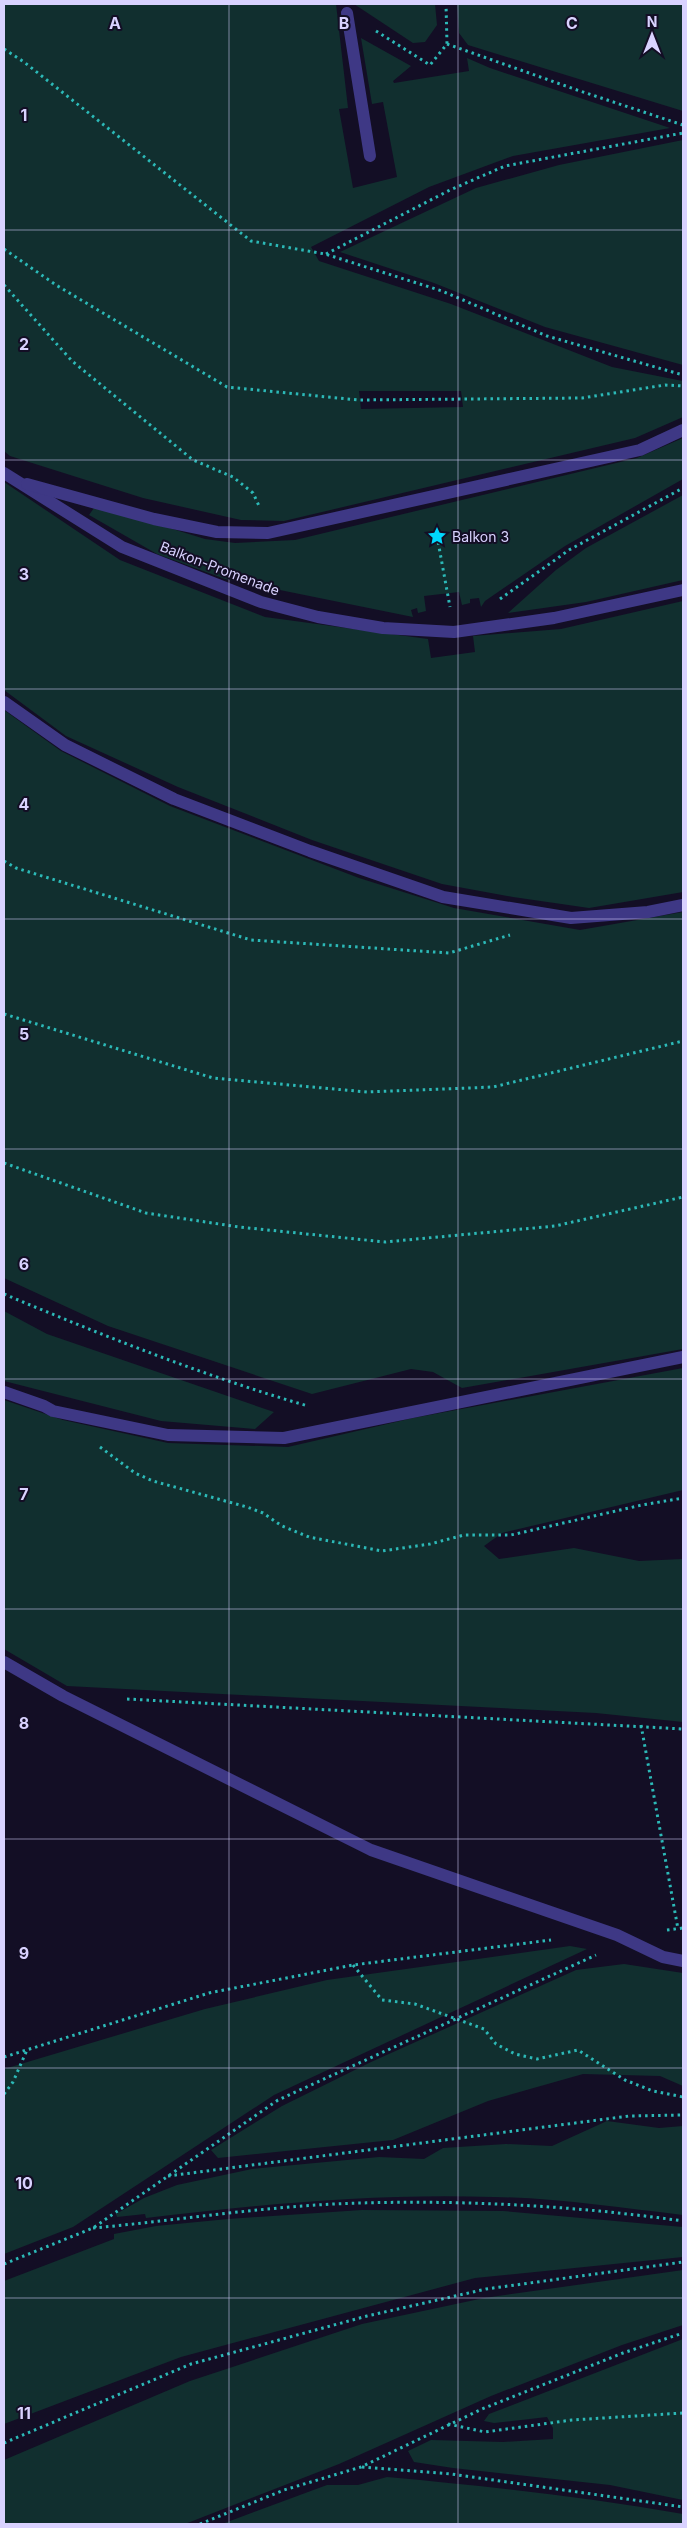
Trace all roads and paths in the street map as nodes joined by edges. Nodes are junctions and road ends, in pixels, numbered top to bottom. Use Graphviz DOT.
graph roads {
  1 [pos="446,4"];
  2 [pos="347,13"];
  3 [pos="447,44"];
  4 [pos="4,49"];
  5 [pos="683,125"];
  6 [pos="683,133"];
  7 [pos="370,156"];
  8 [pos="4,249"];
  9 [pos="325,254"];
  10 [pos="4,285"];
  11 [pos="683,375"];
  12 [pos="683,386"];
  13 [pos="683,430"];
  14 [pos="6,476"];
  15 [pos="683,488"];
  16 [pos="268,533"];
  17 [pos="437,536"];
  18 [pos="683,590"];
  19 [pos="492,604"];
  20 [pos="450,607"];
  21 [pos="4,702"];
  22 [pos="4,861"];
  23 [pos="683,905"];
  24 [pos="515,934"];
  25 [pos="4,1014"];
  26 [pos="683,1041"];
  27 [pos="4,1162"];
  28 [pos="683,1197"];
  29 [pos="4,1294"];
  30 [pos="683,1357"];
  31 [pos="4,1392"];
  32 [pos="315,1408"];
  33 [pos="98,1446"];
  34 [pos="683,1498"];
  35 [pos="4,1662"];
  36 [pos="123,1698"];
  37 [pos="641,1726"];
  38 [pos="683,1729"];
  39 [pos="678,1929"];
  40 [pos="617,1935"];
  41 [pos="555,1940"];
  42 [pos="683,1961"];
  43 [pos="353,1965"];
  44 [pos="452,2019"];
  45 [pos="27,2049"];
  46 [pos="4,2057"];
  47 [pos="4,2094"];
  48 [pos="683,2097"];
  49 [pos="683,2115"];
  50 [pos="165,2177"];
  51 [pos="683,2221"];
  52 [pos="93,2228"];
  53 [pos="683,2262"];
  54 [pos="4,2264"];
  55 [pos="683,2333"];
  56 [pos="683,2413"];
  57 [pos="448,2424"];
  58 [pos="4,2443"];
  59 [pos="361,2467"];
  60 [pos="683,2507"];
  61 [pos="200,2524"];
  1 -- 3 [label="path"];
  2 -- 3 [label="path"];
  2 -- 7 [label="lane"];
  3 -- 5 [label="path"];
  4 -- 9 [label="path"];
  6 -- 9 [label="path"];
  8 -- 12 [label="path"];
  9 -- 11 [label="path"];
  10 -- 16 [label="path"];
  13 -- 16 [label="lane"];
  14 -- 16 [label="lane"];
  14 -- 18 [label="lane, Balkon-Promenade"];
  15 -- 19 [label="path"];
  17 -- 20 [label="path"];
  21 -- 23 [label="lane"];
  22 -- 24 [label="path"];
  25 -- 26 [label="path"];
  27 -- 28 [label="path"];
  29 -- 32 [label="path"];
  30 -- 31 [label="lane"];
  33 -- 34 [label="path"];
  35 -- 40 [label="lane"];
  36 -- 37 [label="path"];
  37 -- 38 [label="path"];
  37 -- 39 [label="path"];
  40 -- 42 [label="lane"];
  40 -- 44 [label="path"];
  41 -- 43 [label="path"];
  43 -- 44 [label="path"];
  43 -- 45 [label="path"];
  44 -- 48 [label="path"];
  44 -- 50 [label="path"];
  45 -- 46 [label="path"];
  45 -- 47 [label="path"];
  49 -- 50 [label="path"];
  50 -- 52 [label="path"];
  51 -- 52 [label="path"];
  52 -- 54 [label="path"];
  53 -- 58 [label="path"];
  55 -- 57 [label="path"];
  56 -- 57 [label="path"];
  57 -- 59 [label="path"];
  59 -- 60 [label="path"];
  59 -- 61 [label="path"];
}
